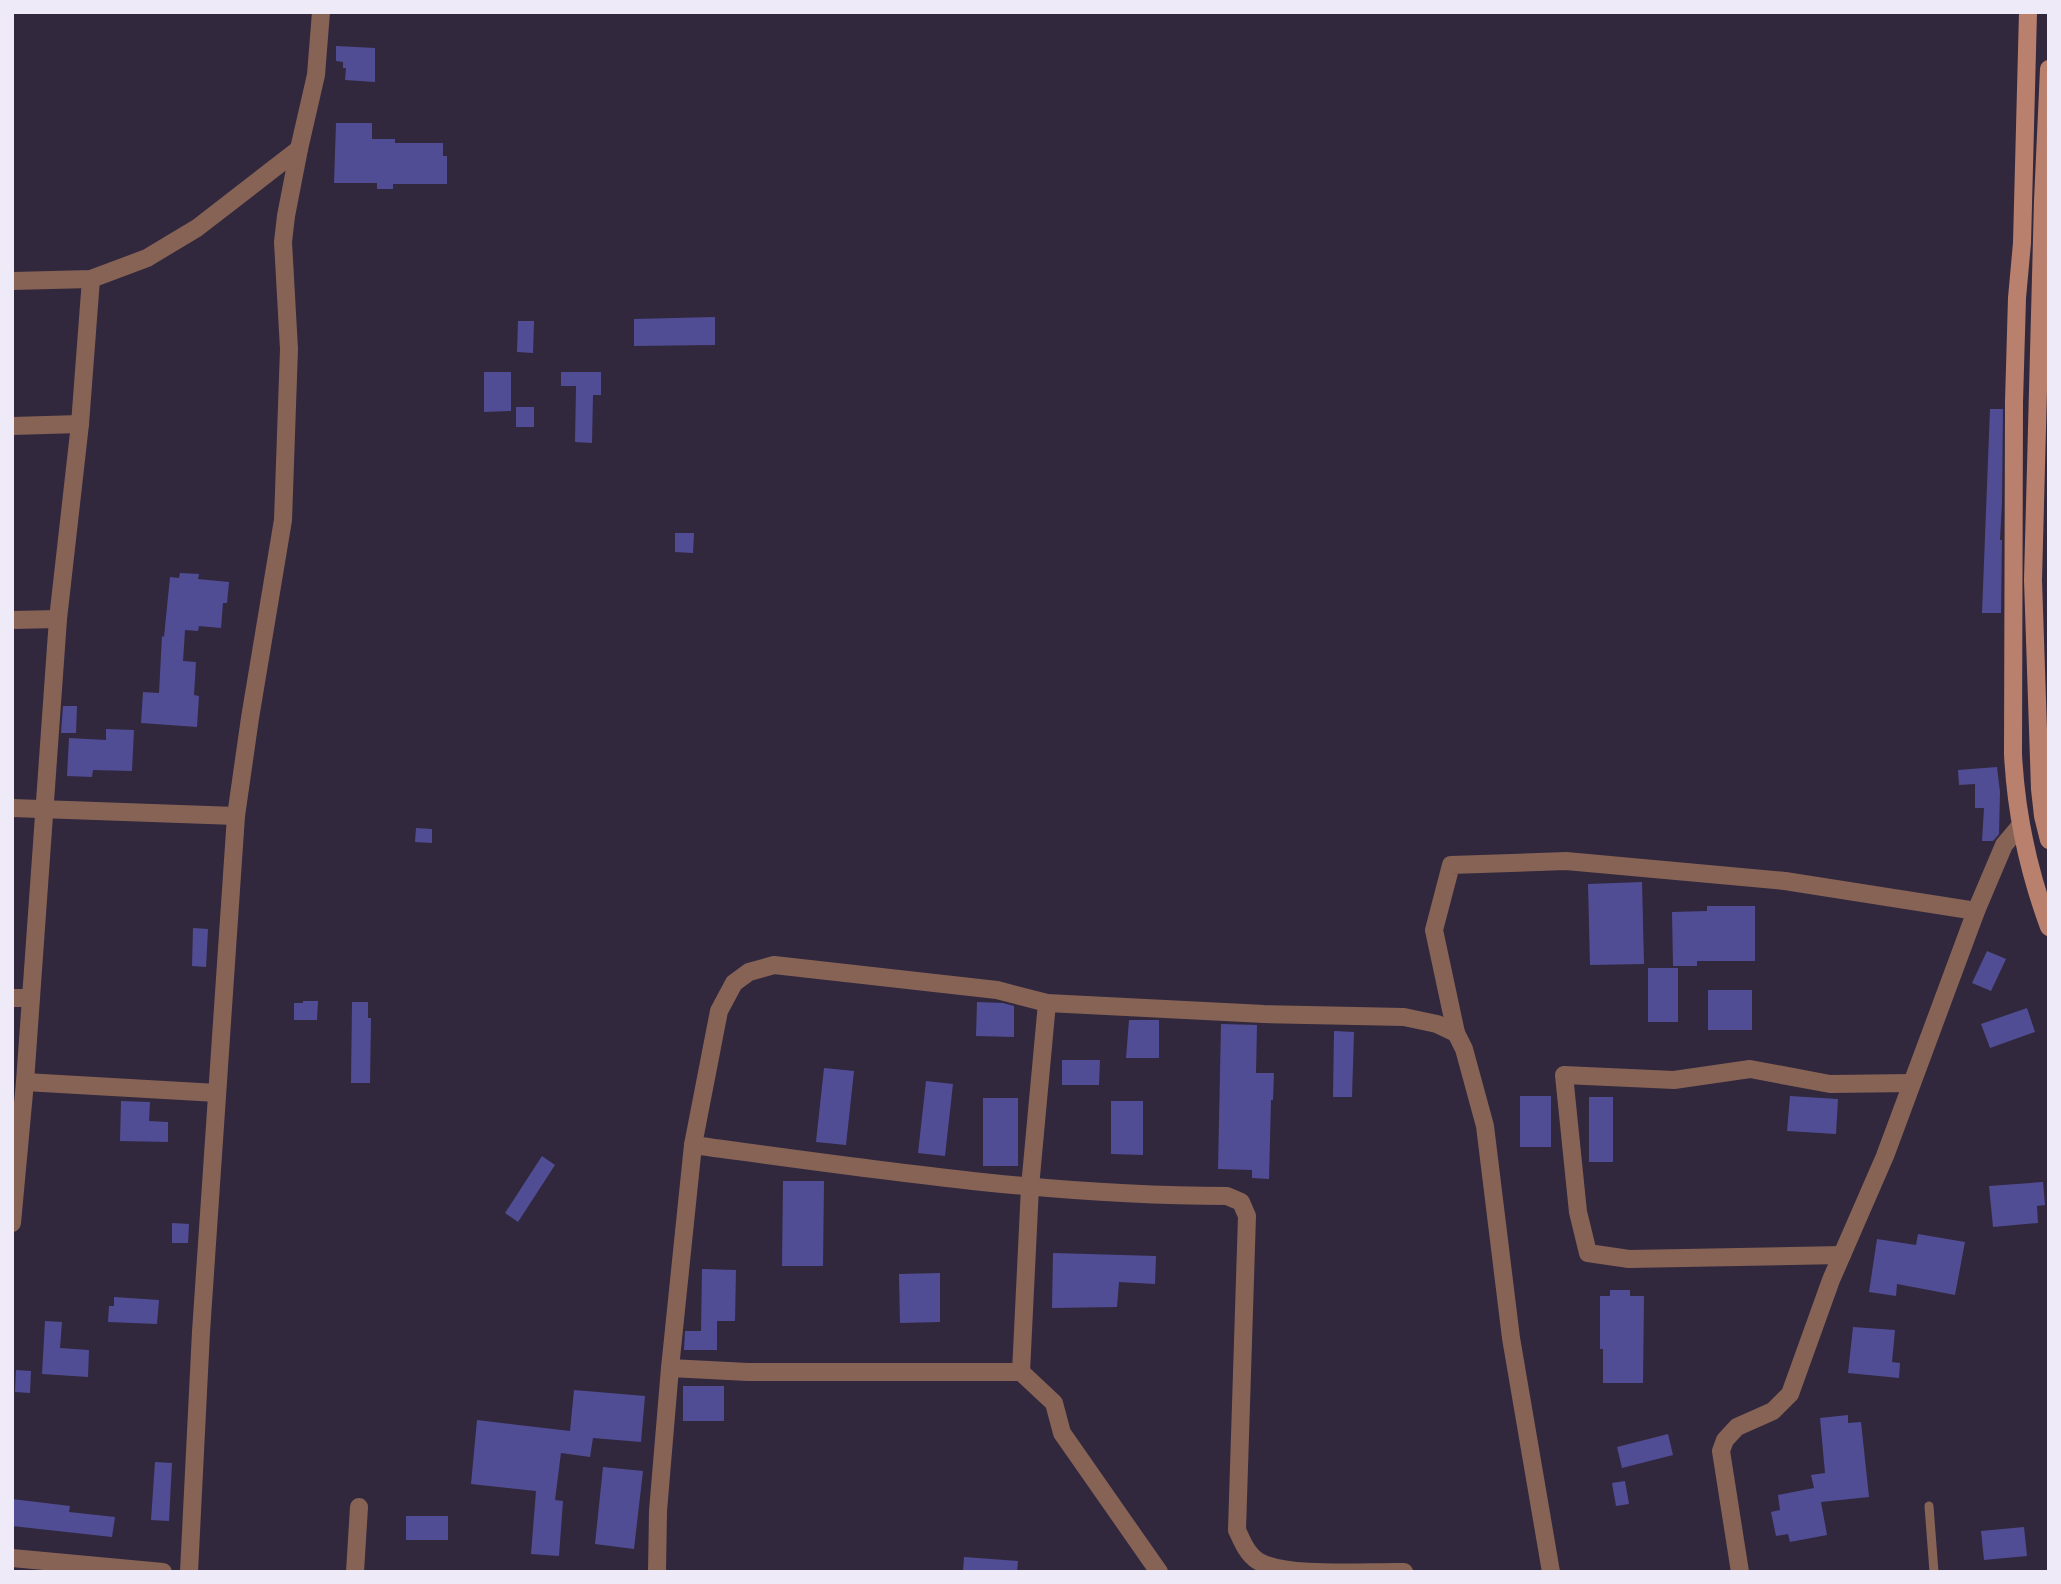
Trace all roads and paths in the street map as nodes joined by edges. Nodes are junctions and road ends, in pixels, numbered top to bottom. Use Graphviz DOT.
graph roads {
  1 [pos="321,12"];
  2 [pos="2028,12"];
  3 [pos="2049,69"];
  4 [pos="299,149"];
  5 [pos="2046,202"];
  6 [pos="91,279"];
  7 [pos="12,281"];
  8 [pos="80,424"];
  9 [pos="12,426"];
  10 [pos="2041,580"];
  11 [pos="58,619"];
  12 [pos="12,620"];
  13 [pos="12,808"];
  14 [pos="43,808"];
  15 [pos="236,816"];
  16 [pos="2020,826"];
  17 [pos="2049,840"];
  18 [pos="1976,911"];
  19 [pos="2049,927"];
  20 [pos="12,998"];
  21 [pos="31,998"];
  22 [pos="1047,1003"];
  23 [pos="1456,1033"];
  24 [pos="25,1083"];
  25 [pos="1912,1083"];
  26 [pos="217,1093"];
  27 [pos="693,1145"];
  28 [pos="1030,1187"];
  29 [pos="12,1223"];
  30 [pos="1842,1255"];
  31 [pos="670,1368"];
  32 [pos="1021,1372"];
  33 [pos="1929,1506"];
  34 [pos="359,1507"];
  35 [pos="12,1558"];
  36 [pos="163,1572"];
  37 [pos="189,1572"];
  38 [pos="355,1572"];
  39 [pos="657,1572"];
  40 [pos="1159,1572"];
  41 [pos="1404,1572"];
  42 [pos="1551,1572"];
  43 [pos="1740,1572"];
  44 [pos="1934,1572"];
  1 -- 4 [label="street"];
  2 -- 16 [label="street"];
  3 -- 5 [label="street"];
  4 -- 6 [label="street"];
  4 -- 15 [label="street"];
  5 -- 10 [label="street"];
  6 -- 7 [label="street"];
  6 -- 8 [label="street"];
  8 -- 9 [label="street"];
  8 -- 11 [label="street"];
  10 -- 17 [label="street"];
  11 -- 12 [label="street"];
  11 -- 14 [label="street"];
  13 -- 14 [label="street"];
  14 -- 15 [label="street"];
  14 -- 21 [label="street"];
  15 -- 26 [label="street"];
  16 -- 18 [label="street"];
  16 -- 19 [label="street"];
  18 -- 23 [label="street"];
  18 -- 25 [label="street"];
  20 -- 21 [label="street"];
  21 -- 24 [label="street"];
  22 -- 23 [label="street"];
  22 -- 27 [label="street"];
  22 -- 28 [label="street"];
  23 -- 42 [label="street"];
  24 -- 26 [label="street"];
  24 -- 29 [label="street"];
  25 -- 30 [label="street"];
  25 -- 30 [label="street"];
  26 -- 37 [label="street"];
  27 -- 28 [label="street"];
  27 -- 31 [label="street"];
  28 -- 32 [label="street"];
  28 -- 41 [label="street"];
  30 -- 43 [label="street"];
  31 -- 32 [label="street"];
  31 -- 39 [label="street"];
  32 -- 40 [label="street"];
  33 -- 44 [label="lane"];
  34 -- 38 [label="street"];
  35 -- 36 [label="street"];
}
